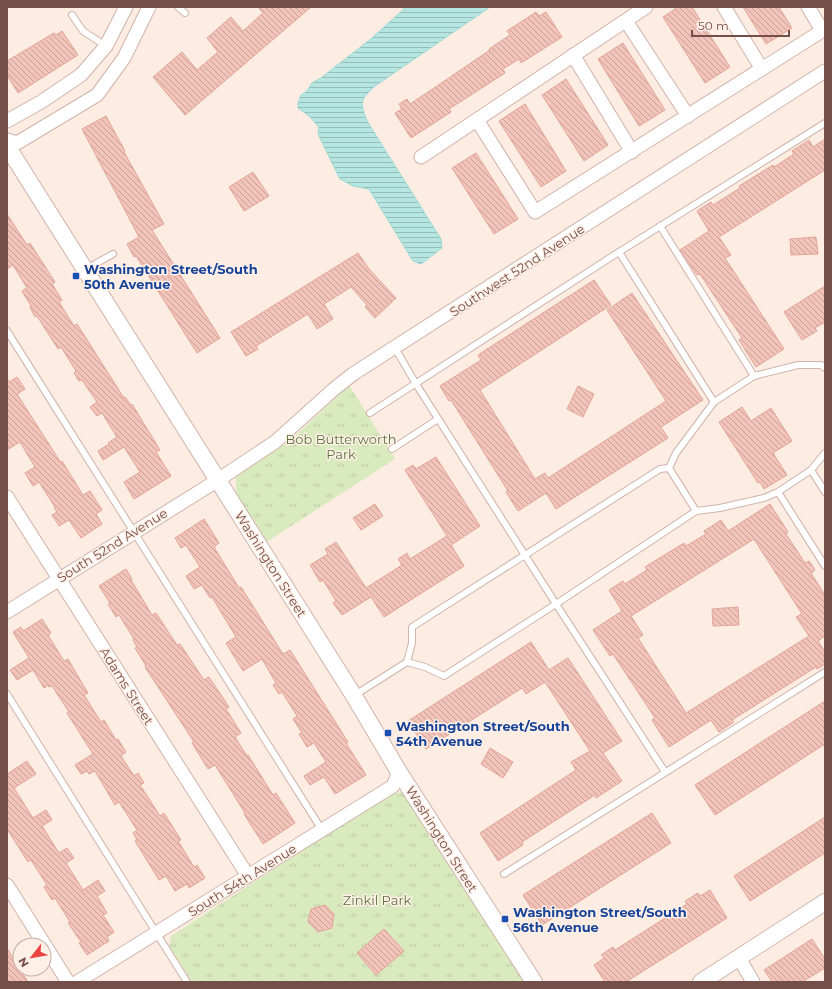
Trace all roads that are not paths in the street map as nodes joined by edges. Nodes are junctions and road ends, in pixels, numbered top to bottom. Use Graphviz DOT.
graph roads {
  1 [pos="126,7"];
  2 [pos="148,7"];
  3 [pos="178,7"];
  4 [pos="646,7"];
  5 [pos="724,7"];
  6 [pos="808,7"];
  7 [pos="185,14"];
  8 [pos="72,15"];
  9 [pos="626,21"];
  10 [pos="824,30"];
  11 [pos="106,46"];
  12 [pos="573,55"];
  13 [pos="762,69"];
  14 [pos="825,72"];
  15 [pos="688,116"];
  16 [pos="477,120"];
  17 [pos="7,121"];
  18 [pos="825,123"];
  19 [pos="7,140"];
  20 [pos="7,146"];
  21 [pos="632,152"];
  22 [pos="421,157"];
  23 [pos="660,226"];
  24 [pos="619,252"];
  25 [pos="113,254"];
  26 [pos="85,270"];
  27 [pos="7,331"];
  28 [pos="395,348"];
  29 [pos="825,368"];
  30 [pos="754,376"];
  31 [pos="416,384"];
  32 [pos="714,402"];
  33 [pos="370,413"];
  34 [pos="438,419"];
  35 [pos="392,449"];
  36 [pos="825,453"];
  37 [pos="669,468"];
  38 [pos="811,470"];
  39 [pos="218,480"];
  40 [pos="778,492"];
  41 [pos="825,492"];
  42 [pos="7,497"];
  43 [pos="696,511"];
  44 [pos="134,532"];
  45 [pos="525,555"];
  46 [pos="825,566"];
  47 [pos="59,578"];
  48 [pos="556,604"];
  49 [pos="7,612"];
  50 [pos="407,662"];
  51 [pos="825,672"];
  52 [pos="7,694"];
  53 [pos="354,696"];
  54 [pos="399,772"];
  55 [pos="665,772"];
  56 [pos="322,830"];
  57 [pos="504,874"];
  58 [pos="248,876"];
  59 [pos="7,885"];
  60 [pos="825,902"];
  61 [pos="157,934"];
  62 [pos="739,958"];
  63 [pos="68,982"];
  64 [pos="77,982"];
  65 [pos="187,982"];
  66 [pos="534,982"];
  67 [pos="701,982"];
  68 [pos="753,982"];
  1 -- 11 [label="street"];
  2 -- 19 [label="street"];
  3 -- 7 [label="lane"];
  4 -- 9 [label="street"];
  5 -- 13 [label="street"];
  6 -- 10 [label="street"];
  8 -- 11 [label="lane"];
  9 -- 12 [label="street"];
  9 -- 15 [label="street"];
  10 -- 13 [label="street"];
  11 -- 17 [label="street"];
  12 -- 16 [label="street"];
  12 -- 21 [label="street"];
  13 -- 15 [label="street"];
  14 -- 28 [label="street, Southwest 52nd Avenue"];
  15 -- 21 [label="street"];
  16 -- 21 [label="street"];
  16 -- 22 [label="street"];
  18 -- 23 [label="lane"];
  20 -- 26 [label="street, Washington Street"];
  23 -- 24 [label="lane"];
  23 -- 30 [label="lane"];
  24 -- 31 [label="lane"];
  24 -- 32 [label="lane"];
  25 -- 26 [label="lane"];
  26 -- 39 [label="street, Washington Street"];
  27 -- 44 [label="lane"];
  28 -- 31 [label="lane"];
  28 -- 39 [label="street, Southwest 52nd Avenue"];
  29 -- 30 [label="lane"];
  30 -- 32 [label="lane"];
  31 -- 33 [label="lane"];
  31 -- 34 [label="lane"];
  32 -- 37 [label="lane"];
  34 -- 35 [label="lane"];
  34 -- 45 [label="lane"];
  36 -- 38 [label="lane"];
  37 -- 43 [label="lane"];
  37 -- 45 [label="lane"];
  38 -- 40 [label="lane"];
  38 -- 41 [label="lane"];
  39 -- 44 [label="street, South 52nd Avenue"];
  39 -- 53 [label="street, Washington Street"];
  40 -- 43 [label="lane"];
  40 -- 46 [label="lane"];
  42 -- 47 [label="street, Adams Street"];
  43 -- 48 [label="lane"];
  44 -- 47 [label="street, South 52nd Avenue"];
  44 -- 56 [label="lane"];
  45 -- 48 [label="lane"];
  45 -- 50 [label="lane"];
  47 -- 49 [label="street, South 52nd Avenue"];
  47 -- 58 [label="street, Adams Street"];
  48 -- 50 [label="lane"];
  48 -- 55 [label="lane"];
  50 -- 53 [label="lane"];
  51 -- 55 [label="lane"];
  52 -- 61 [label="lane"];
  53 -- 54 [label="street, Washington Street"];
  54 -- 56 [label="street, South 54th Avenue"];
  54 -- 66 [label="street, Washington Street"];
  55 -- 57 [label="lane"];
  56 -- 58 [label="street, South 54th Avenue"];
  58 -- 61 [label="street, South 54th Avenue"];
  59 -- 63 [label="street"];
  60 -- 62 [label="street"];
  61 -- 64 [label="street, South 54th Avenue"];
  61 -- 65 [label="lane"];
  62 -- 67 [label="street"];
  62 -- 68 [label="street"];
}
